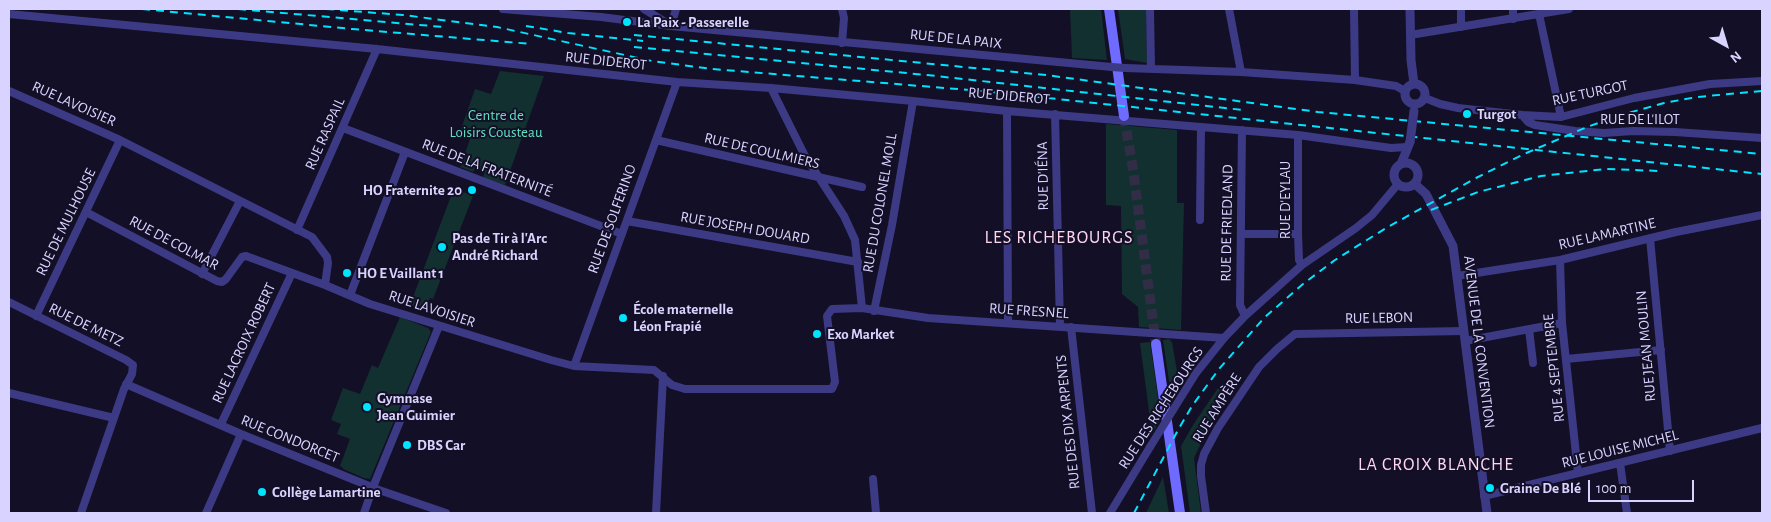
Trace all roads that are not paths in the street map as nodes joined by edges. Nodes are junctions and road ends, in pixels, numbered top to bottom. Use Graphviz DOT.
graph roads {
  1 [pos="503,9"];
  2 [pos="644,9"];
  3 [pos="676,9"];
  4 [pos="842,9"];
  5 [pos="1109,9"];
  6 [pos="1150,9"];
  7 [pos="1229,9"];
  8 [pos="1354,9"];
  9 [pos="1410,9"];
  10 [pos="1461,9"];
  11 [pos="1513,9"];
  12 [pos="1569,9"];
  13 [pos="9,14"];
  14 [pos="1539,14"];
  15 [pos="654,16"];
  16 [pos="1513,19"];
  17 [pos="649,24"];
  18 [pos="671,26"];
  19 [pos="1461,27"];
  20 [pos="1410,35"];
  21 [pos="842,43"];
  22 [pos="377,49"];
  23 [pos="1151,69"];
  24 [pos="1241,72"];
  25 [pos="1355,80"];
  26 [pos="1762,81"];
  27 [pos="677,82"];
  28 [pos="1414,84"];
  29 [pos="771,88"];
  30 [pos="9,91"];
  31 [pos="1406,91"];
  32 [pos="1424,98"];
  33 [pos="913,101"];
  34 [pos="1414,108"];
  35 [pos="1007,111"];
  36 [pos="1055,114"];
  37 [pos="1522,115"];
  38 [pos="1124,116"];
  39 [pos="1561,117"];
  40 [pos="1201,127"];
  41 [pos="343,128"];
  42 [pos="1242,130"];
  43 [pos="1298,135"];
  44 [pos="1762,138"];
  45 [pos="120,140"];
  46 [pos="656,140"];
  47 [pos="1409,144"];
  48 [pos="405,152"];
  49 [pos="1402,164"];
  50 [pos="1412,164"];
  51 [pos="818,178"];
  52 [pos="1398,184"];
  53 [pos="1415,184"];
  54 [pos="862,188"];
  55 [pos="240,201"];
  56 [pos="86,212"];
  57 [pos="1762,215"];
  58 [pos="1200,220"];
  59 [pos="627,221"];
  60 [pos="297,230"];
  61 [pos="622,234"];
  62 [pos="1241,234"];
  63 [pos="1298,234"];
  64 [pos="1650,238"];
  65 [pos="1560,260"];
  66 [pos="858,262"];
  67 [pos="1302,265"];
  68 [pos="292,273"];
  69 [pos="202,274"];
  70 [pos="1457,276"];
  71 [pos="325,285"];
  72 [pos="350,295"];
  73 [pos="9,302"];
  74 [pos="832,308"];
  75 [pos="862,308"];
  76 [pos="874,310"];
  77 [pos="36,316"];
  78 [pos="1245,316"];
  79 [pos="1008,323"];
  80 [pos="1562,323"];
  81 [pos="439,326"];
  82 [pos="1060,326"];
  83 [pos="1071,327"];
  84 [pos="1529,329"];
  85 [pos="1464,331"];
  86 [pos="1295,334"];
  87 [pos="1224,338"];
  88 [pos="1465,340"];
  89 [pos="1156,344"];
  90 [pos="1661,350"];
  91 [pos="1566,359"];
  92 [pos="1533,363"];
  93 [pos="574,366"];
  94 [pos="663,376"];
  95 [pos="126,384"];
  96 [pos="9,393"];
  97 [pos="114,418"];
  98 [pos="221,424"];
  99 [pos="1762,428"];
  100 [pos="241,434"];
  101 [pos="1670,451"];
  102 [pos="1620,463"];
  103 [pos="1578,474"];
  104 [pos="873,479"];
  105 [pos="373,487"];
  106 [pos="1484,496"];
  107 [pos="80,513"];
  108 [pos="206,513"];
  109 [pos="364,513"];
  110 [pos="446,513"];
  111 [pos="656,513"];
  112 [pos="876,513"];
  113 [pos="1092,513"];
  114 [pos="1110,513"];
  115 [pos="1180,513"];
  116 [pos="1206,513"];
  117 [pos="1487,513"];
  118 [pos="1627,513"];
  1 -- 17 [label="street, RUE DE LA PAIX"];
  2 -- 15 [label="street"];
  3 -- 18 [label="street"];
  4 -- 21 [label="street"];
  5 -- 38 [label="main road"];
  6 -- 23 [label="street"];
  7 -- 24 [label="street"];
  8 -- 25 [label="street"];
  9 -- 20 [label="street"];
  10 -- 19 [label="street"];
  11 -- 16 [label="street"];
  12 -- 14 [label="street"];
  13 -- 22 [label="street, RUE DIDEROT"];
  14 -- 16 [label="street"];
  14 -- 39 [label="street"];
  15 -- 17 [label="street"];
  15 -- 18 [label="street"];
  16 -- 19 [label="street"];
  17 -- 18 [label="street, RUE DE LA PAIX"];
  18 -- 21 [label="street, RUE DE LA PAIX"];
  19 -- 20 [label="street"];
  20 -- 28 [label="street"];
  21 -- 23 [label="street, RUE DE LA PAIX, bridge"];
  22 -- 27 [label="street, RUE DIDEROT"];
  22 -- 41 [label="street, RUE RASPAIL"];
  23 -- 24 [label="street, RUE DE LA PAIX"];
  24 -- 25 [label="street, RUE DE LA PAIX"];
  25 -- 31 [label="street, RUE DE LA PAIX"];
  26 -- 39 [label="street, RUE TURGOT"];
  27 -- 29 [label="street, RUE DIDEROT"];
  27 -- 46 [label="street, RUE DE SOLFERINO"];
  28 -- 31 [label="street"];
  28 -- 32 [label="street"];
  29 -- 33 [label="street, RUE DIDEROT"];
  29 -- 51 [label="street"];
  30 -- 45 [label="street, RUE LAVOISIER"];
  31 -- 34 [label="street"];
  32 -- 34 [label="street"];
  32 -- 37 [label="street, RUE TURGOT"];
  33 -- 35 [label="street, RUE DIDEROT"];
  33 -- 76 [label="street, RUE DU COLONEL MOLL"];
  34 -- 47 [label="street, bridge"];
  35 -- 36 [label="street, RUE DIDEROT"];
  35 -- 79 [label="street"];
  36 -- 40 [label="street, RUE DIDEROT"];
  36 -- 82 [label="street, RUE D'IÉNA"];
  37 -- 39 [label="street, RUE TURGOT"];
  37 -- 44 [label="street, RUE DE L'ILOT"];
  40 -- 42 [label="street, RUE DIDEROT"];
  40 -- 58 [label="street"];
  41 -- 48 [label="street, RUE DE LA FRATERNITÉ"];
  41 -- 60 [label="street, RUE RASPAIL"];
  42 -- 43 [label="street, RUE DIDEROT"];
  42 -- 62 [label="street, RUE DE FRIEDLAND"];
  43 -- 47 [label="street, RUE DIDEROT"];
  43 -- 63 [label="street, RUE D'EYLAU"];
  45 -- 55 [label="street, RUE LAVOISIER"];
  45 -- 56 [label="street, RUE DE MULHOUSE"];
  46 -- 51 [label="street, RUE DE COULMIERS"];
  46 -- 59 [label="street, RUE DE SOLFERINO"];
  47 -- 49 [label="street"];
  47 -- 50 [label="street"];
  48 -- 61 [label="street, RUE DE LA FRATERNITÉ"];
  48 -- 72 [label="street"];
  49 -- 50 [label="street"];
  49 -- 52 [label="street"];
  50 -- 53 [label="street"];
  51 -- 54 [label="street, RUE DE COULMIERS"];
  51 -- 66 [label="street"];
  52 -- 53 [label="street"];
  52 -- 67 [label="street, RUE DES RICHEBOURGS"];
  53 -- 70 [label="street, AVENUE DE LA CONVENTION"];
  55 -- 60 [label="street, RUE LAVOISIER"];
  55 -- 69 [label="street"];
  56 -- 69 [label="street, RUE DE COLMAR"];
  56 -- 77 [label="street, RUE DE MULHOUSE"];
  57 -- 64 [label="street, RUE LAMARTINE"];
  59 -- 61 [label="street, RUE DE SOLFERINO"];
  59 -- 66 [label="street, RUE JOSEPH DOUARD"];
  60 -- 71 [label="street, RUE LAVOISIER"];
  61 -- 93 [label="street, RUE DE SOLFERINO"];
  62 -- 63 [label="street"];
  62 -- 78 [label="street, RUE DE FRIEDLAND"];
  63 -- 67 [label="street, RUE D'EYLAU"];
  64 -- 65 [label="street, RUE LAMARTINE"];
  64 -- 90 [label="street, RUE JEAN MOULIN"];
  65 -- 70 [label="street, RUE LAMARTINE"];
  65 -- 80 [label="street, RUE 4 SEPTEMBRE"];
  66 -- 75 [label="street"];
  67 -- 78 [label="street, RUE DES RICHEBOURGS"];
  68 -- 69 [label="street, RUE DE COLMAR"];
  68 -- 71 [label="street, RUE DE COLMAR"];
  68 -- 98 [label="street, RUE LACROIX ROBERT"];
  70 -- 85 [label="street, AVENUE DE LA CONVENTION"];
  71 -- 72 [label="street, RUE LAVOISIER"];
  72 -- 81 [label="street, RUE LAVOISIER"];
  73 -- 77 [label="street, RUE DE METZ"];
  74 -- 75 [label="street, RUE FRESNEL"];
  74 -- 94 [label="street, RUE LAVOISIER"];
  75 -- 76 [label="street, RUE FRESNEL"];
  76 -- 79 [label="street, RUE FRESNEL"];
  77 -- 95 [label="street, RUE DE METZ"];
  78 -- 87 [label="street, RUE DES RICHEBOURGS"];
  79 -- 82 [label="street, RUE FRESNEL"];
  80 -- 84 [label="street"];
  80 -- 91 [label="street, RUE 4 SEPTEMBRE"];
  81 -- 93 [label="street, RUE LAVOISIER"];
  81 -- 105 [label="street"];
  82 -- 83 [label="street, RUE FRESNEL"];
  83 -- 87 [label="street, RUE FRESNEL"];
  83 -- 113 [label="street, RUE DES DIX ARPENTS"];
  84 -- 88 [label="street"];
  84 -- 92 [label="street"];
  85 -- 86 [label="street, RUE LEBON"];
  85 -- 88 [label="street, AVENUE DE LA CONVENTION"];
  86 -- 116 [label="street, RUE AMPÈRE"];
  87 -- 114 [label="street, RUE DES RICHEBOURGS, bridge"];
  88 -- 106 [label="street, AVENUE DE LA CONVENTION"];
  89 -- 115 [label="main road"];
  90 -- 91 [label="street"];
  90 -- 101 [label="street, RUE JEAN MOULIN"];
  91 -- 103 [label="street, RUE 4 SEPTEMBRE"];
  93 -- 94 [label="street, RUE LAVOISIER"];
  94 -- 111 [label="street"];
  95 -- 97 [label="street"];
  95 -- 98 [label="street, RUE CONDORCET"];
  96 -- 97 [label="street"];
  97 -- 107 [label="street"];
  98 -- 100 [label="street, RUE CONDORCET"];
  99 -- 101 [label="street, RUE LOUISE MICHEL"];
  100 -- 105 [label="street, RUE CONDORCET"];
  100 -- 108 [label="street"];
  101 -- 102 [label="street, RUE LOUISE MICHEL"];
  102 -- 103 [label="street, RUE LOUISE MICHEL"];
  102 -- 118 [label="street"];
  103 -- 106 [label="street, RUE LOUISE MICHEL"];
  104 -- 112 [label="street"];
  105 -- 109 [label="street"];
  105 -- 110 [label="street, RUE CONDORCET"];
  106 -- 117 [label="street, AVENUE DE LA CONVENTION"];
}
